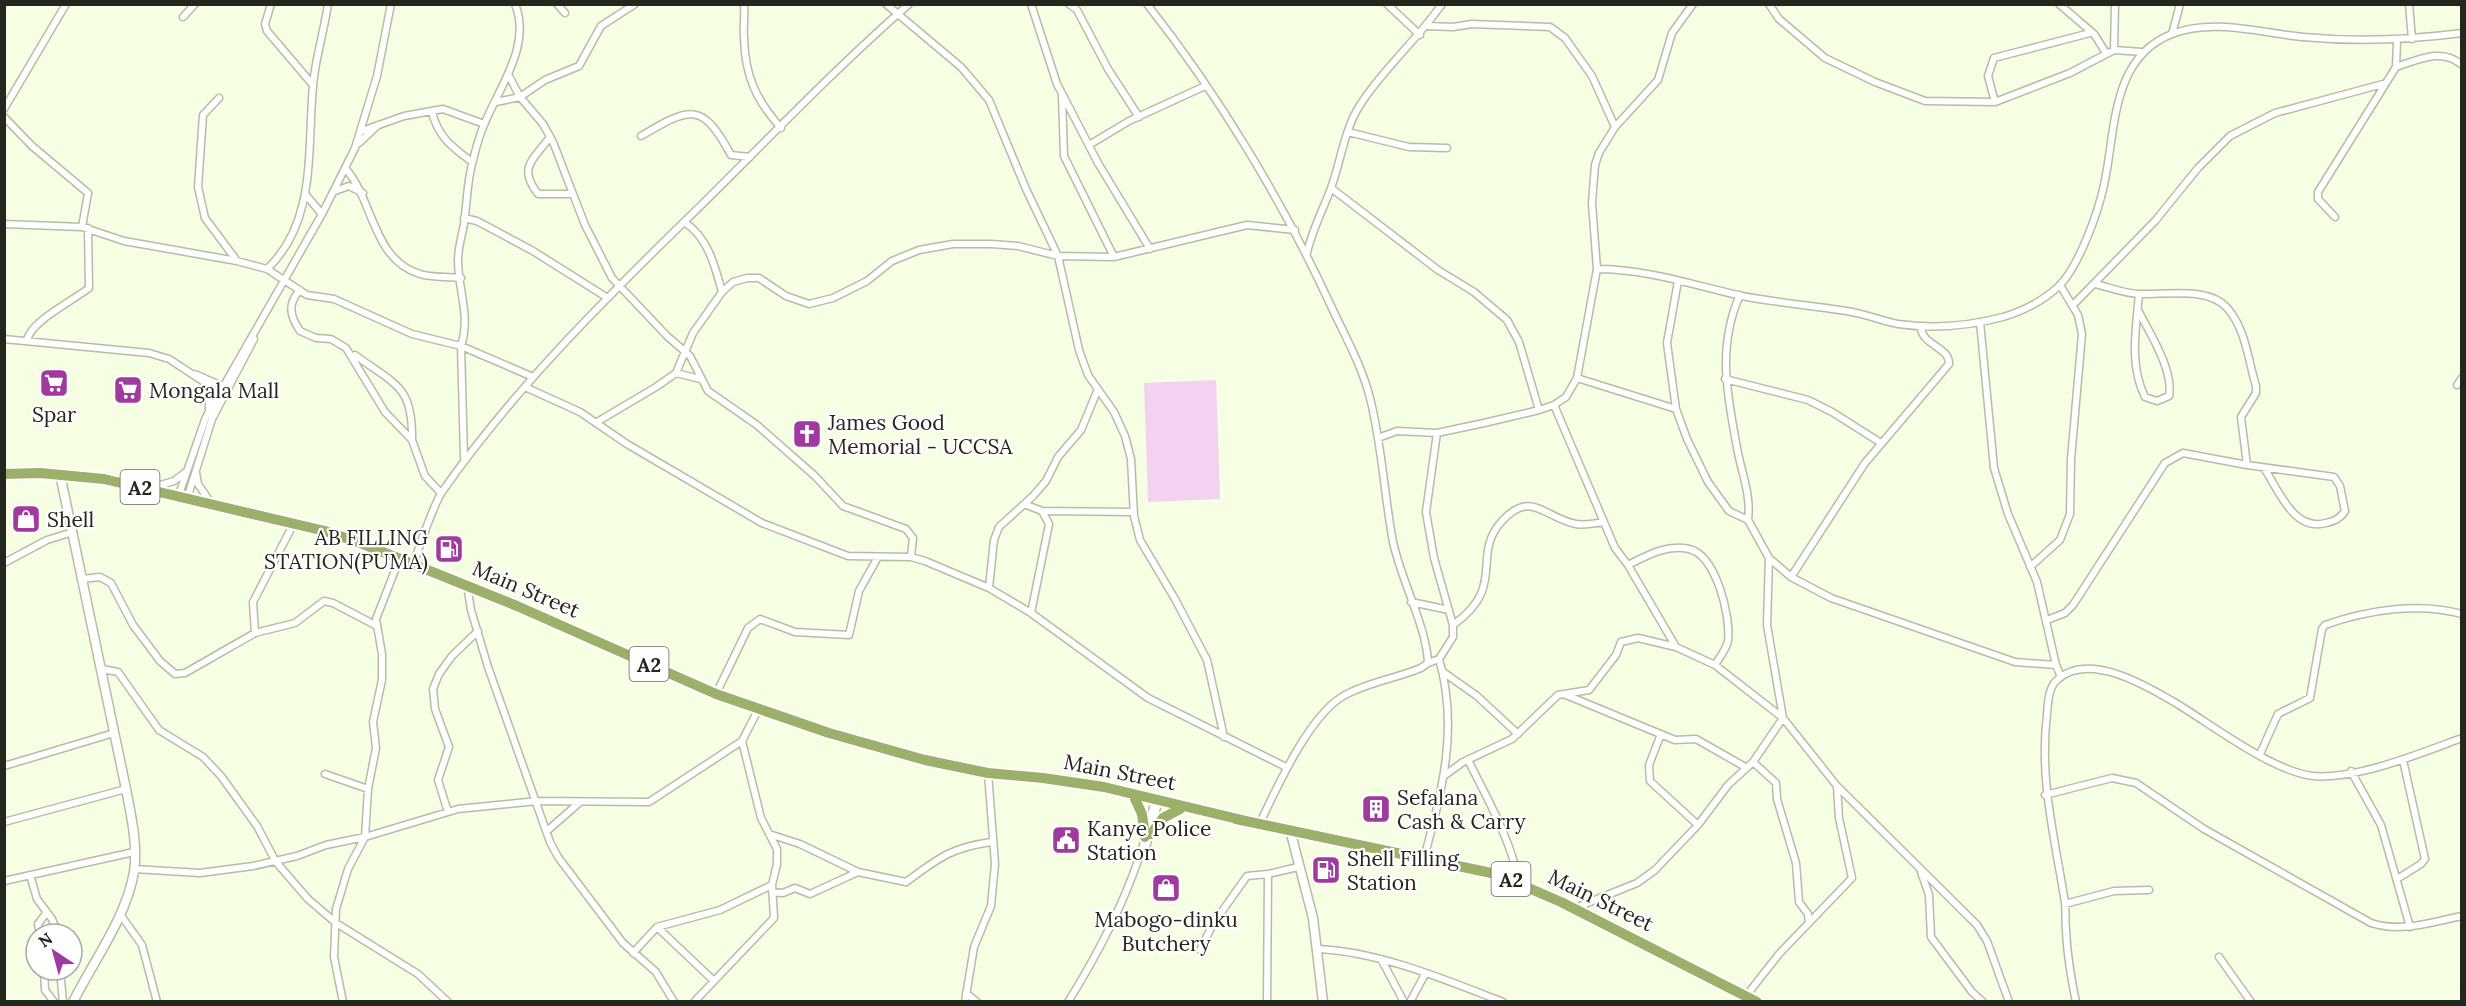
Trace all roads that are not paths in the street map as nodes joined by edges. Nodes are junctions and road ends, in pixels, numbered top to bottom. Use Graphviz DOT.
graph roads {
  1 [pos="66,4"];
  2 [pos="195,4"];
  3 [pos="271,4"];
  4 [pos="328,4"];
  5 [pos="391,4"];
  6 [pos="515,4"];
  7 [pos="557,4"];
  8 [pos="635,4"];
  9 [pos="744,4"];
  10 [pos="886,4"];
  11 [pos="909,4"];
  12 [pos="1031,4"];
  13 [pos="1069,4"];
  14 [pos="1147,4"];
  15 [pos="1387,4"];
  16 [pos="1442,4"];
  17 [pos="1693,4"];
  18 [pos="1769,4"];
  19 [pos="2059,4"];
  20 [pos="2115,4"];
  21 [pos="2180,4"];
  22 [pos="2409,4"];
  23 [pos="565,13"];
  24 [pos="898,13"];
  25 [pos="183,17"];
  26 [pos="1427,26"];
  27 [pos="2091,33"];
  28 [pos="2462,33"];
  29 [pos="2172,34"];
  30 [pos="1420,35"];
  31 [pos="2412,39"];
  32 [pos="2397,41"];
  33 [pos="2114,50"];
  34 [pos="2142,52"];
  35 [pos="2106,53"];
  36 [pos="2462,65"];
  37 [pos="2396,67"];
  38 [pos="509,76"];
  39 [pos="2384,84"];
  40 [pos="313,85"];
  41 [pos="1205,86"];
  42 [pos="1062,94"];
  43 [pos="520,97"];
  44 [pos="219,98"];
  45 [pos="496,102"];
  46 [pos="1995,102"];
  47 [pos="4,109"];
  48 [pos="432,112"];
  49 [pos="4,117"];
  50 [pos="1139,117"];
  51 [pos="484,124"];
  52 [pos="379,125"];
  53 [pos="1615,127"];
  54 [pos="781,128"];
  55 [pos="362,130"];
  56 [pos="1348,132"];
  57 [pos="550,136"];
  58 [pos="641,136"];
  59 [pos="1089,146"];
  60 [pos="355,148"];
  61 [pos="1446,148"];
  62 [pos="750,157"];
  63 [pos="472,162"];
  64 [pos="346,169"];
  65 [pos="1331,188"];
  66 [pos="335,191"];
  67 [pos="363,193"];
  68 [pos="305,194"];
  69 [pos="573,194"];
  70 [pos="322,214"];
  71 [pos="2335,216"];
  72 [pos="464,218"];
  73 [pos="684,222"];
  74 [pos="4,224"];
  75 [pos="85,227"];
  76 [pos="1295,230"];
  77 [pos="1150,249"];
  78 [pos="1307,253"];
  79 [pos="1058,256"];
  80 [pos="1114,257"];
  81 [pos="237,261"];
  82 [pos="267,269"];
  83 [pos="1597,269"];
  84 [pos="461,278"];
  85 [pos="284,279"];
  86 [pos="1678,281"];
  87 [pos="2095,284"];
  88 [pos="618,285"];
  89 [pos="2060,285"];
  90 [pos="300,290"];
  91 [pos="722,292"];
  92 [pos="2139,294"];
  93 [pos="1740,295"];
  94 [pos="606,297"];
  95 [pos="271,303"];
  96 [pos="2073,305"];
  97 [pos="2138,310"];
  98 [pos="1980,322"];
  99 [pos="1921,327"];
  100 [pos="4,339"];
  101 [pos="27,341"];
  102 [pos="461,346"];
  103 [pos="686,351"];
  104 [pos="353,356"];
  105 [pos="234,366"];
  106 [pos="676,373"];
  107 [pos="533,377"];
  108 [pos="1576,378"];
  109 [pos="2462,378"];
  110 [pos="700,379"];
  111 [pos="1725,379"];
  112 [pos="206,382"];
  113 [pos="2457,384"];
  114 [pos="525,387"];
  115 [pos="1098,389"];
  116 [pos="223,391"];
  117 [pos="1554,405"];
  118 [pos="1676,409"];
  119 [pos="1539,410"];
  120 [pos="209,412"];
  121 [pos="597,422"];
  122 [pos="1437,433"];
  123 [pos="1378,438"];
  124 [pos="412,440"];
  125 [pos="1881,443"];
  126 [pos="464,460"];
  127 [pos="2247,465"];
  128 [pos="2264,468"];
  129 [pos="195,469"];
  130 [pos="186,472"];
  131 [pos="4,474"];
  132 [pos="60,474"];
  133 [pos="149,489"];
  134 [pos="441,493"];
  135 [pos="183,498"];
  136 [pos="1024,504"];
  137 [pos="213,506"];
  138 [pos="1042,511"];
  139 [pos="1134,512"];
  140 [pos="1748,520"];
  141 [pos="1604,522"];
  142 [pos="294,523"];
  143 [pos="72,532"];
  144 [pos="878,557"];
  145 [pos="911,557"];
  146 [pos="1768,558"];
  147 [pos="399,560"];
  148 [pos="4,563"];
  149 [pos="413,564"];
  150 [pos="1628,565"];
  151 [pos="2030,567"];
  152 [pos="1791,578"];
  153 [pos="82,579"];
  154 [pos="467,585"];
  155 [pos="989,588"];
  156 [pos="1410,603"];
  157 [pos="1449,610"];
  158 [pos="1031,613"];
  159 [pos="2462,614"];
  160 [pos="2046,620"];
  161 [pos="1454,625"];
  162 [pos="377,626"];
  163 [pos="478,631"];
  164 [pos="255,633"];
  165 [pos="1676,647"];
  166 [pos="1439,659"];
  167 [pos="1428,663"];
  168 [pos="1715,665"];
  169 [pos="2056,665"];
  170 [pos="102,669"];
  171 [pos="1443,672"];
  172 [pos="2061,677"];
  173 [pos="716,694"];
  174 [pos="1565,694"];
  175 [pos="758,710"];
  176 [pos="1783,718"];
  177 [pos="114,733"];
  178 [pos="1518,734"];
  179 [pos="1661,734"];
  180 [pos="1224,737"];
  181 [pos="2462,738"];
  182 [pos="742,741"];
  183 [pos="2260,754"];
  184 [pos="1468,760"];
  185 [pos="2403,760"];
  186 [pos="1753,762"];
  187 [pos="4,766"];
  188 [pos="1286,767"];
  189 [pos="1747,768"];
  190 [pos="2351,771"];
  191 [pos="988,773"];
  192 [pos="325,774"];
  193 [pos="1445,775"];
  194 [pos="1024,776"];
  195 [pos="1837,786"];
  196 [pos="126,789"];
  197 [pos="368,789"];
  198 [pos="2045,795"];
  199 [pos="1135,799"];
  200 [pos="537,801"];
  201 [pos="1156,801"];
  202 [pos="580,802"];
  203 [pos="1180,809"];
  204 [pos="448,812"];
  205 [pos="1242,820"];
  206 [pos="4,822"];
  207 [pos="1260,823"];
  208 [pos="1698,825"];
  209 [pos="1290,830"];
  210 [pos="547,831"];
  211 [pos="769,834"];
  212 [pos="1148,835"];
  213 [pos="365,837"];
  214 [pos="991,842"];
  215 [pos="134,852"];
  216 [pos="1424,858"];
  217 [pos="276,862"];
  218 [pos="1298,867"];
  219 [pos="1920,868"];
  220 [pos="134,869"];
  221 [pos="858,872"];
  222 [pos="1268,873"];
  223 [pos="30,875"];
  224 [pos="2397,879"];
  225 [pos="4,881"];
  226 [pos="1519,882"];
  227 [pos="772,888"];
  228 [pos="2149,890"];
  229 [pos="2065,904"];
  230 [pos="1575,908"];
  231 [pos="47,912"];
  232 [pos="120,914"];
  233 [pos="2462,916"];
  234 [pos="40,922"];
  235 [pos="52,922"];
  236 [pos="336,922"];
  237 [pos="1809,923"];
  238 [pos="657,927"];
  239 [pos="2410,927"];
  240 [pos="1319,949"];
  241 [pos="1200,950"];
  242 [pos="633,952"];
  243 [pos="2219,957"];
  244 [pos="1381,959"];
  245 [pos="1425,974"];
  246 [pos="714,981"];
  247 [pos="45,982"];
  248 [pos="61,982"];
  249 [pos="966,993"];
  250 [pos="1746,996"];
  251 [pos="53,1001"];
  252 [pos="342,1001"];
  253 [pos="63,1002"];
  254 [pos="73,1002"];
  255 [pos="157,1002"];
  256 [pos="448,1002"];
  257 [pos="674,1002"];
  258 [pos="694,1002"];
  259 [pos="965,1002"];
  260 [pos="977,1002"];
  261 [pos="1068,1002"];
  262 [pos="1267,1002"];
  263 [pos="1323,1002"];
  264 [pos="1404,1002"];
  265 [pos="1410,1002"];
  266 [pos="1503,1002"];
  267 [pos="1757,1002"];
  268 [pos="1983,1002"];
  269 [pos="2008,1002"];
  270 [pos="2076,1002"];
  271 [pos="2251,1002"];
  1 -- 47 [label="street"];
  2 -- 25 [label="street"];
  3 -- 40 [label="street"];
  4 -- 40 [label="street"];
  5 -- 55 [label="street"];
  6 -- 38 [label="street"];
  7 -- 23 [label="street"];
  8 -- 43 [label="street"];
  9 -- 54 [label="street"];
  10 -- 24 [label="street"];
  11 -- 24 [label="street"];
  12 -- 42 [label="street"];
  13 -- 50 [label="street"];
  14 -- 41 [label="street"];
  15 -- 30 [label="street"];
  16 -- 26 [label="street"];
  17 -- 53 [label="street"];
  18 -- 46 [label="street"];
  19 -- 27 [label="street"];
  20 -- 33 [label="street"];
  21 -- 29 [label="street"];
  22 -- 31 [label="street"];
  24 -- 54 [label="street"];
  24 -- 79 [label="street"];
  26 -- 30 [label="street"];
  26 -- 53 [label="street"];
  27 -- 35 [label="street"];
  27 -- 46 [label="street"];
  28 -- 31 [label="street"];
  29 -- 32 [label="street"];
  29 -- 34 [label="street"];
  30 -- 56 [label="street"];
  31 -- 32 [label="street"];
  32 -- 37 [label="street"];
  33 -- 34 [label="street"];
  33 -- 35 [label="street"];
  34 -- 89 [label="street"];
  35 -- 46 [label="street"];
  36 -- 37 [label="street"];
  37 -- 39 [label="street"];
  38 -- 43 [label="street"];
  38 -- 45 [label="street"];
  39 -- 71 [label="street"];
  39 -- 87 [label="street"];
  40 -- 68 [label="street"];
  41 -- 50 [label="street"];
  41 -- 76 [label="street"];
  42 -- 59 [label="street"];
  42 -- 80 [label="street"];
  43 -- 45 [label="street"];
  43 -- 57 [label="street"];
  44 -- 81 [label="street"];
  45 -- 51 [label="street"];
  48 -- 51 [label="street"];
  48 -- 52 [label="street"];
  48 -- 63 [label="street"];
  49 -- 75 [label="street"];
  50 -- 59 [label="street"];
  51 -- 63 [label="street"];
  52 -- 55 [label="street"];
  52 -- 60 [label="street"];
  53 -- 83 [label="street"];
  54 -- 62 [label="street"];
  55 -- 60 [label="street"];
  56 -- 61 [label="street"];
  56 -- 65 [label="street"];
  57 -- 69 [label="street"];
  57 -- 69 [label="street"];
  58 -- 62 [label="street"];
  59 -- 77 [label="street"];
  60 -- 64 [label="street"];
  62 -- 73 [label="street"];
  63 -- 72 [label="street"];
  64 -- 66 [label="street"];
  64 -- 67 [label="street"];
  65 -- 78 [label="street"];
  65 -- 119 [label="street"];
  66 -- 67 [label="street"];
  66 -- 70 [label="street"];
  67 -- 84 [label="street"];
  68 -- 70 [label="street"];
  68 -- 82 [label="street"];
  69 -- 88 [label="street"];
  70 -- 85 [label="street"];
  72 -- 84 [label="street"];
  72 -- 94 [label="street"];
  73 -- 88 [label="street"];
  73 -- 91 [label="street"];
  74 -- 75 [label="street"];
  75 -- 81 [label="street"];
  75 -- 101 [label="street"];
  76 -- 77 [label="street"];
  76 -- 78 [label="street"];
  77 -- 80 [label="street"];
  78 -- 123 [label="street"];
  79 -- 80 [label="street"];
  79 -- 91 [label="street"];
  79 -- 115 [label="street"];
  81 -- 82 [label="street"];
  82 -- 85 [label="street"];
  83 -- 86 [label="street"];
  83 -- 108 [label="street"];
  84 -- 102 [label="street"];
  85 -- 90 [label="street"];
  85 -- 95 [label="street"];
  86 -- 93 [label="street"];
  86 -- 118 [label="street"];
  87 -- 92 [label="street"];
  87 -- 96 [label="street"];
  88 -- 94 [label="street"];
  88 -- 103 [label="street"];
  89 -- 96 [label="street"];
  89 -- 98 [label="street"];
  90 -- 102 [label="street"];
  90 -- 104 [label="street"];
  91 -- 103 [label="street"];
  92 -- 97 [label="street"];
  92 -- 127 [label="street"];
  93 -- 99 [label="street"];
  93 -- 111 [label="street"];
  94 -- 107 [label="street"];
  95 -- 105 [label="street"];
  95 -- 116 [label="street"];
  96 -- 151 [label="street"];
  97 -- 97 [label="street"];
  98 -- 99 [label="street"];
  98 -- 151 [label="street"];
  99 -- 125 [label="street"];
  100 -- 101 [label="street"];
  101 -- 112 [label="street"];
  102 -- 107 [label="street"];
  102 -- 126 [label="street"];
  103 -- 106 [label="street"];
  103 -- 110 [label="street"];
  104 -- 124 [label="street"];
  104 -- 124 [label="street"];
  105 -- 112 [label="street"];
  105 -- 116 [label="street"];
  106 -- 110 [label="street"];
  106 -- 121 [label="street"];
  107 -- 114 [label="street"];
  108 -- 117 [label="street"];
  108 -- 118 [label="street"];
  109 -- 113 [label="street"];
  110 -- 145 [label="street"];
  111 -- 125 [label="street"];
  111 -- 140 [label="street"];
  112 -- 116 [label="street"];
  112 -- 120 [label="street"];
  114 -- 121 [label="street"];
  114 -- 126 [label="street"];
  115 -- 136 [label="street"];
  115 -- 139 [label="street"];
  116 -- 120 [label="street"];
  116 -- 129 [label="street"];
  117 -- 119 [label="street"];
  117 -- 141 [label="street"];
  118 -- 140 [label="street"];
  119 -- 122 [label="street"];
  120 -- 130 [label="street"];
  121 -- 144 [label="street"];
  122 -- 123 [label="street"];
  122 -- 157 [label="street"];
  123 -- 156 [label="street"];
  124 -- 134 [label="street"];
  125 -- 152 [label="street"];
  126 -- 134 [label="street"];
  127 -- 128 [label="street"];
  127 -- 160 [label="street"];
  128 -- 128 [label="street"];
  129 -- 135 [label="street"];
  129 -- 137 [label="street"];
  130 -- 133 [label="street"];
  130 -- 135 [label="street"];
  131 -- 132 [label="highway, Main Street / A2"];
  132 -- 133 [label="highway, Main Street / A2"];
  132 -- 143 [label="street"];
  133 -- 135 [label="highway, Main Street / A2"];
  134 -- 149 [label="street"];
  135 -- 137 [label="highway, Main Street / A2"];
  136 -- 138 [label="street"];
  136 -- 155 [label="street"];
  137 -- 142 [label="highway, Main Street / A2"];
  138 -- 139 [label="street"];
  138 -- 158 [label="street"];
  139 -- 180 [label="street"];
  140 -- 146 [label="street"];
  141 -- 150 [label="street"];
  141 -- 161 [label="street"];
  142 -- 147 [label="highway, Main Street / A2"];
  142 -- 164 [label="street"];
  143 -- 148 [label="street"];
  143 -- 153 [label="street"];
  144 -- 145 [label="street"];
  144 -- 173 [label="street"];
  145 -- 155 [label="street"];
  146 -- 152 [label="street"];
  146 -- 176 [label="street"];
  147 -- 149 [label="highway, Main Street / A2"];
  147 -- 162 [label="street"];
  149 -- 154 [label="highway, Main Street / A2"];
  150 -- 165 [label="street"];
  150 -- 168 [label="street"];
  151 -- 160 [label="street"];
  152 -- 169 [label="street"];
  153 -- 164 [label="street"];
  153 -- 170 [label="street"];
  154 -- 163 [label="street"];
  154 -- 173 [label="highway, Main Street / A2"];
  155 -- 158 [label="street"];
  156 -- 157 [label="street"];
  156 -- 167 [label="street"];
  157 -- 161 [label="street"];
  158 -- 180 [label="street"];
  159 -- 183 [label="street"];
  160 -- 169 [label="street"];
  161 -- 166 [label="street"];
  162 -- 164 [label="street"];
  162 -- 197 [label="street"];
  163 -- 200 [label="street"];
  163 -- 204 [label="street"];
  165 -- 168 [label="street"];
  165 -- 174 [label="street"];
  166 -- 167 [label="street"];
  166 -- 171 [label="street"];
  167 -- 188 [label="street"];
  168 -- 176 [label="street"];
  169 -- 172 [label="street"];
  170 -- 177 [label="street"];
  170 -- 217 [label="street"];
  171 -- 178 [label="street"];
  171 -- 193 [label="street"];
  172 -- 183 [label="street"];
  172 -- 198 [label="street"];
  173 -- 175 [label="highway, Main Street / A2"];
  174 -- 178 [label="street"];
  174 -- 179 [label="street"];
  175 -- 182 [label="street"];
  175 -- 191 [label="highway, Main Street / A2"];
  176 -- 186 [label="street"];
  176 -- 195 [label="street"];
  177 -- 187 [label="street"];
  177 -- 196 [label="street"];
  178 -- 184 [label="street"];
  179 -- 189 [label="street"];
  179 -- 208 [label="street"];
  180 -- 188 [label="street"];
  181 -- 185 [label="street"];
  182 -- 202 [label="street"];
  182 -- 211 [label="street"];
  183 -- 190 [label="street"];
  184 -- 193 [label="street"];
  184 -- 226 [label="street"];
  185 -- 190 [label="street"];
  185 -- 224 [label="street"];
  186 -- 189 [label="street"];
  186 -- 237 [label="street"];
  188 -- 207 [label="street"];
  189 -- 208 [label="street"];
  190 -- 224 [label="street"];
  191 -- 194 [label="highway, Main Street / A2"];
  191 -- 214 [label="street"];
  192 -- 197 [label="street"];
  193 -- 216 [label="street"];
  194 -- 199 [label="highway, Main Street / A2"];
  194 -- 201 [label="highway, Main Street / A2"];
  195 -- 219 [label="street"];
  195 -- 237 [label="street"];
  196 -- 206 [label="street"];
  196 -- 215 [label="street"];
  197 -- 213 [label="street"];
  198 -- 229 [label="street"];
  198 -- 239 [label="street"];
  199 -- 201 [label="highway, Main Street / A2"];
  199 -- 212 [label="highway"];
  200 -- 202 [label="street"];
  200 -- 204 [label="street"];
  200 -- 210 [label="street"];
  201 -- 203 [label="highway, Main Street / A2"];
  201 -- 205 [label="highway, Main Street / A2"];
  201 -- 212 [label="street"];
  202 -- 210 [label="street"];
  203 -- 205 [label="highway, Main Street / A2"];
  203 -- 212 [label="highway"];
  204 -- 213 [label="street"];
  205 -- 207 [label="highway, Main Street / A2"];
  207 -- 209 [label="highway, Main Street / A2"];
  208 -- 230 [label="street"];
  209 -- 216 [label="highway, Main Street / A2"];
  209 -- 218 [label="street"];
  210 -- 242 [label="street"];
  211 -- 221 [label="street"];
  211 -- 227 [label="street"];
  212 -- 261 [label="street"];
  213 -- 217 [label="street"];
  213 -- 236 [label="street"];
  214 -- 221 [label="street"];
  214 -- 249 [label="street"];
  215 -- 220 [label="street"];
  215 -- 223 [label="street"];
  216 -- 226 [label="highway, Main Street / A2"];
  217 -- 220 [label="street"];
  217 -- 236 [label="street"];
  218 -- 222 [label="street"];
  218 -- 240 [label="street"];
  219 -- 268 [label="street"];
  219 -- 269 [label="street"];
  220 -- 232 [label="street"];
  221 -- 227 [label="street"];
  222 -- 241 [label="street"];
  222 -- 262 [label="street"];
  223 -- 225 [label="street"];
  223 -- 231 [label="street"];
  224 -- 239 [label="street"];
  226 -- 230 [label="highway, Main Street / A2"];
  227 -- 238 [label="street"];
  227 -- 246 [label="street"];
  228 -- 229 [label="street"];
  229 -- 270 [label="street"];
  230 -- 250 [label="highway, Main Street / A2"];
  231 -- 234 [label="street"];
  231 -- 235 [label="street"];
  232 -- 254 [label="street"];
  232 -- 255 [label="street"];
  233 -- 239 [label="street"];
  236 -- 252 [label="street"];
  236 -- 256 [label="street"];
  237 -- 250 [label="street"];
  238 -- 242 [label="street"];
  238 -- 246 [label="street"];
  240 -- 244 [label="street"];
  240 -- 263 [label="street"];
  242 -- 257 [label="street"];
  243 -- 271 [label="street"];
  244 -- 245 [label="street"];
  244 -- 264 [label="street"];
  245 -- 265 [label="street"];
  245 -- 266 [label="street"];
  246 -- 258 [label="street"];
  247 -- 251 [label="street"];
  248 -- 253 [label="street"];
  249 -- 259 [label="street"];
  249 -- 260 [label="street"];
  250 -- 267 [label="highway, Main Street / A2"];
}
